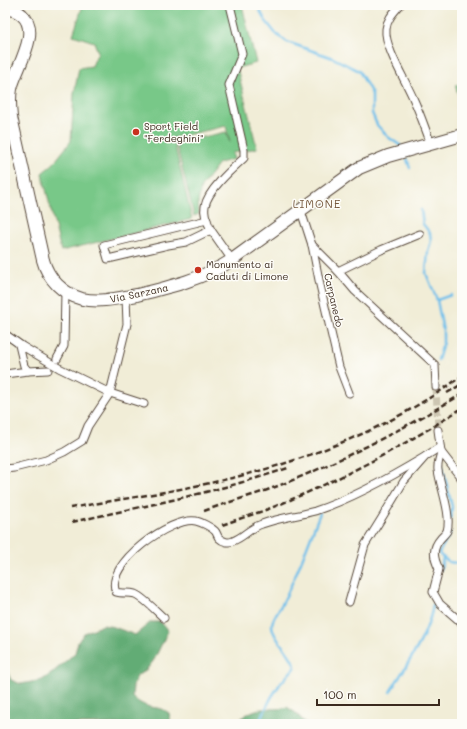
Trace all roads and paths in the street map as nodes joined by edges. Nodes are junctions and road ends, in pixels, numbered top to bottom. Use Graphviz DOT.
graph roads {
  1 [pos="230,5"];
  2 [pos="400,5"];
  3 [pos="5,9"];
  4 [pos="462,135"];
  5 [pos="431,144"];
  6 [pos="301,210"];
  7 [pos="207,220"];
  8 [pos="211,230"];
  9 [pos="420,234"];
  10 [pos="312,245"];
  11 [pos="232,260"];
  12 [pos="338,271"];
  13 [pos="65,291"];
  14 [pos="126,297"];
  15 [pos="5,334"];
  16 [pos="19,345"];
  17 [pos="57,359"];
  18 [pos="48,370"];
  19 [pos="28,371"];
  20 [pos="5,374"];
  21 [pos="436,387"];
  22 [pos="110,393"];
  23 [pos="349,393"];
  24 [pos="144,404"];
  25 [pos="438,430"];
  26 [pos="440,449"];
  27 [pos="426,456"];
  28 [pos="5,469"];
  29 [pos="462,479"];
  30 [pos="349,602"];
  31 [pos="164,618"];
  32 [pos="462,623"];
  1 -- 7 [label="street"];
  2 -- 5 [label="street"];
  3 -- 13 [label="main road, Via Sarzana"];
  4 -- 5 [label="main road, Via Sarzana"];
  5 -- 6 [label="main road, Via Sarzana"];
  6 -- 10 [label="street, Carpanedo"];
  6 -- 11 [label="main road, Via Sarzana"];
  7 -- 8 [label="street"];
  7 -- 8 [label="street"];
  8 -- 11 [label="street"];
  9 -- 12 [label="street"];
  10 -- 12 [label="street"];
  10 -- 23 [label="street, Carpanedo"];
  11 -- 14 [label="main road, Via Sarzana"];
  12 -- 21 [label="street"];
  13 -- 14 [label="main road, Via Sarzana"];
  13 -- 17 [label="street"];
  14 -- 22 [label="street"];
  15 -- 16 [label="street"];
  16 -- 19 [label="street"];
  16 -- 22 [label="street"];
  18 -- 19 [label="street"];
  19 -- 20 [label="street"];
  22 -- 24 [label="street"];
  22 -- 28 [label="street"];
  25 -- 26 [label="street"];
  26 -- 27 [label="street"];
  26 -- 29 [label="street"];
  26 -- 32 [label="street"];
  27 -- 30 [label="street"];
  27 -- 31 [label="street"];
}
